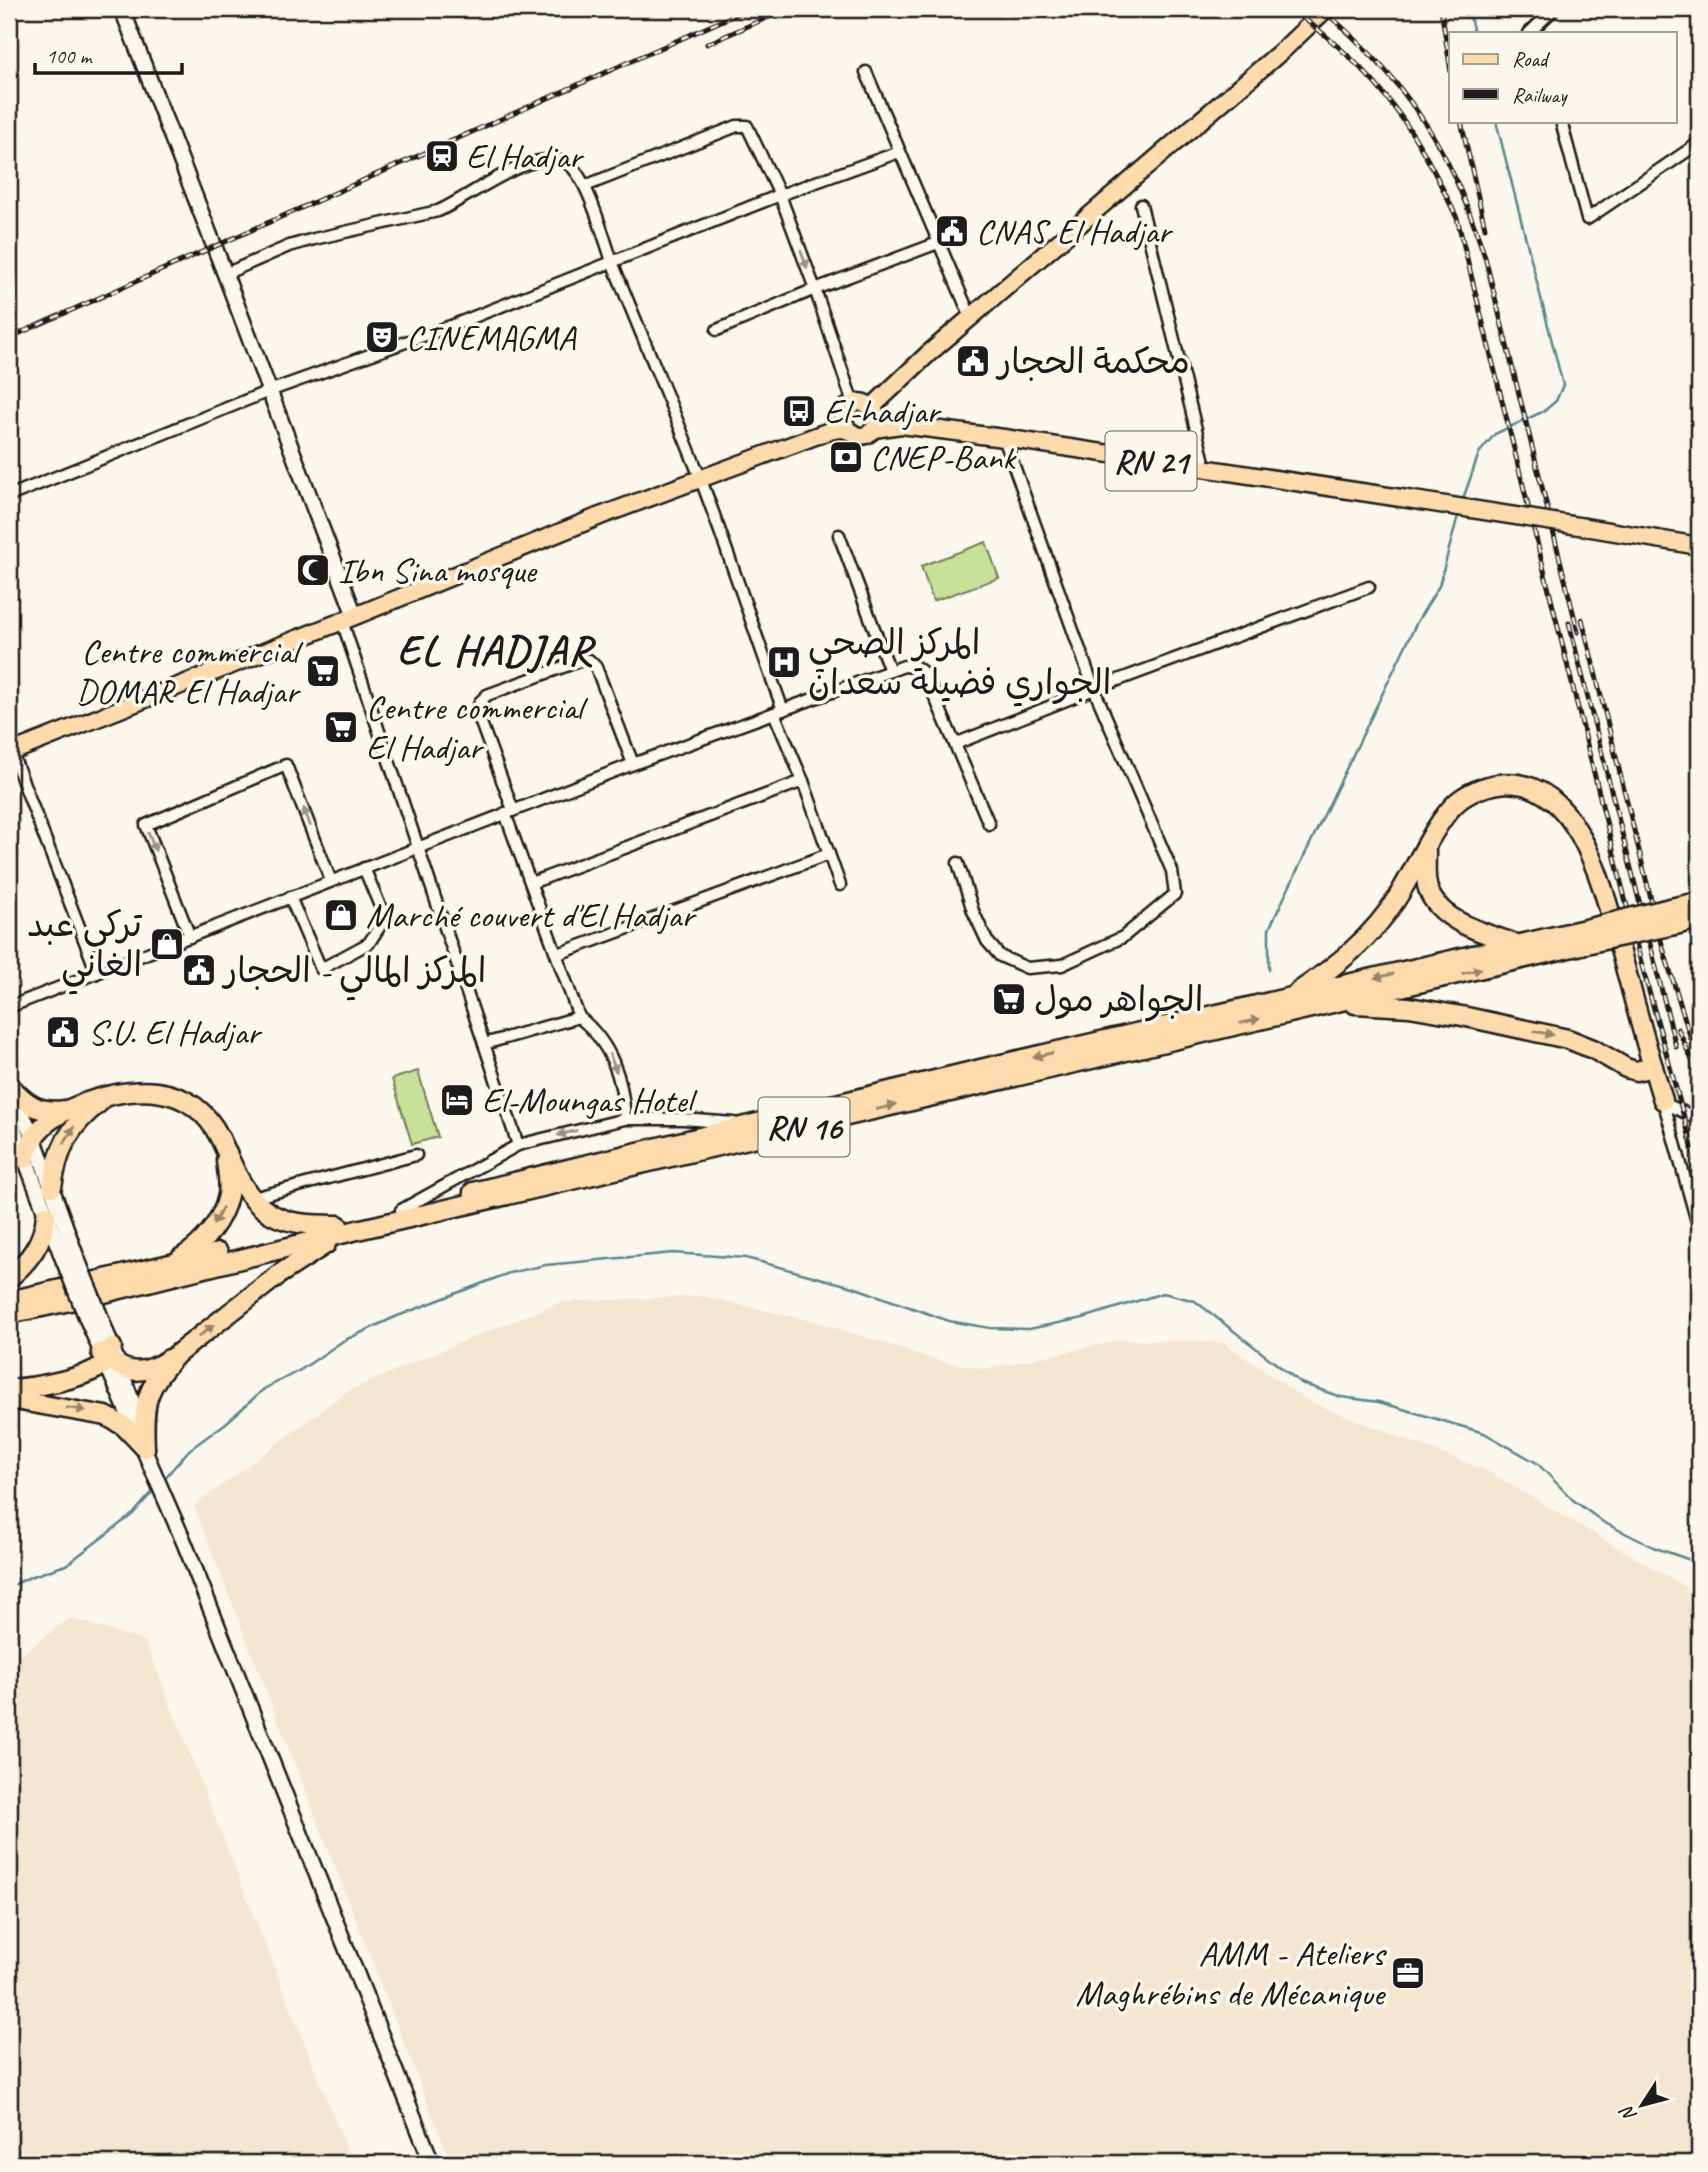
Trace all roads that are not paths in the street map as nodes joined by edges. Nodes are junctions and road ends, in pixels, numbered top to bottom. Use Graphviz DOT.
graph roads {
  1 [pos="121,9"];
  2 [pos="1326,9"];
  3 [pos="1554,9"];
  4 [pos="1530,32"];
  5 [pos="866,72"];
  6 [pos="1561,122"];
  7 [pos="1699,143"];
  8 [pos="899,152"];
  9 [pos="584,186"];
  10 [pos="780,195"];
  11 [pos="1141,205"];
  12 [pos="939,243"];
  13 [pos="613,263"];
  14 [pos="225,274"];
  15 [pos="815,289"];
  16 [pos="971,318"];
  17 [pos="718,331"];
  18 [pos="269,391"];
  19 [pos="852,403"];
  20 [pos="874,409"];
  21 [pos="845,424"];
  22 [pos="901,425"];
  23 [pos="874,429"];
  24 [pos="1004,438"];
  25 [pos="1206,470"];
  26 [pos="701,480"];
  27 [pos="9,496"];
  28 [pos="839,535"];
  29 [pos="1699,546"];
  30 [pos="1369,587"];
  31 [pos="349,619"];
  32 [pos="890,671"];
  33 [pos="1094,689"];
  34 [pos="778,712"];
  35 [pos="955,744"];
  36 [pos="10,750"];
  37 [pos="633,764"];
  38 [pos="803,781"];
  39 [pos="509,812"];
  40 [pos="989,824"];
  41 [pos="418,847"];
  42 [pos="1427,848"];
  43 [pos="829,854"];
  44 [pos="958,863"];
  45 [pos="364,868"];
  46 [pos="331,881"];
  47 [pos="531,883"];
  48 [pos="840,885"];
  49 [pos="290,897"];
  50 [pos="1699,902"];
  51 [pos="1673,916"];
  52 [pos="1699,919"];
  53 [pos="1596,934"];
  54 [pos="190,936"];
  55 [pos="1519,944"];
  56 [pos="558,954"];
  57 [pos="97,973"];
  58 [pos="1288,998"];
  59 [pos="1331,1003"];
  60 [pos="9,1007"];
  61 [pos="579,1017"];
  62 [pos="484,1044"];
  63 [pos="1653,1067"];
  64 [pos="9,1086"];
  65 [pos="107,1097"];
  66 [pos="1663,1100"];
  67 [pos="66,1110"];
  68 [pos="9,1116"];
  69 [pos="625,1119"];
  70 [pos="1699,1119"];
  71 [pos="755,1125"];
  72 [pos="33,1136"];
  73 [pos="518,1145"];
  74 [pos="225,1150"];
  75 [pos="416,1155"];
  76 [pos="26,1159"];
  77 [pos="52,1187"];
  78 [pos="253,1198"];
  79 [pos="401,1210"];
  80 [pos="46,1215"];
  81 [pos="345,1228"];
  82 [pos="1699,1229"];
  83 [pos="70,1257"];
  84 [pos="171,1264"];
  85 [pos="9,1278"];
  86 [pos="9,1301"];
  87 [pos="9,1314"];
  88 [pos="177,1354"];
  89 [pos="109,1358"];
  90 [pos="9,1389"];
  91 [pos="9,1399"];
  92 [pos="146,1452"];
  93 [pos="432,2163"];
  1 -- 14 [label="main road"];
  2 -- 16 [label="main road"];
  3 -- 4 [label="street"];
  5 -- 8 [label="street"];
  6 -- 7 [label="street"];
  8 -- 10 [label="street"];
  8 -- 12 [label="street"];
  9 -- 10 [label="street"];
  9 -- 13 [label="street"];
  9 -- 14 [label="street"];
  10 -- 13 [label="street"];
  10 -- 15 [label="street, one-way"];
  11 -- 25 [label="street"];
  12 -- 15 [label="street"];
  12 -- 16 [label="street"];
  13 -- 18 [label="street"];
  13 -- 26 [label="street"];
  14 -- 18 [label="main road"];
  15 -- 17 [label="street"];
  15 -- 19 [label="street"];
  16 -- 20 [label="main road"];
  18 -- 27 [label="street"];
  18 -- 31 [label="main road"];
  19 -- 20 [label="main road"];
  19 -- 21 [label="main road"];
  20 -- 22 [label="main road, RN 21"];
  20 -- 23 [label="main road"];
  21 -- 23 [label="main road"];
  21 -- 26 [label="main road"];
  22 -- 23 [label="main road, RN 21"];
  22 -- 24 [label="main road, RN 21"];
  24 -- 25 [label="main road, RN 21"];
  24 -- 33 [label="street"];
  25 -- 29 [label="main road, RN 21, bridge"];
  26 -- 31 [label="main road"];
  26 -- 34 [label="street"];
  28 -- 32 [label="street"];
  30 -- 33 [label="street"];
  31 -- 36 [label="main road"];
  31 -- 41 [label="street"];
  32 -- 34 [label="street"];
  32 -- 35 [label="street"];
  33 -- 35 [label="street"];
  33 -- 44 [label="street"];
  34 -- 37 [label="street"];
  34 -- 38 [label="street"];
  35 -- 40 [label="street"];
  36 -- 57 [label="street"];
  37 -- 39 [label="street"];
  37 -- 39 [label="street"];
  38 -- 43 [label="street"];
  38 -- 47 [label="street"];
  39 -- 41 [label="street"];
  39 -- 47 [label="street"];
  41 -- 45 [label="street"];
  41 -- 62 [label="street"];
  42 -- 55 [label="highway"];
  42 -- 58 [label="highway"];
  42 -- 63 [label="highway"];
  43 -- 48 [label="street"];
  43 -- 56 [label="street"];
  45 -- 46 [label="street"];
  45 -- 49 [label="street"];
  46 -- 49 [label="street"];
  46 -- 54 [label="street, one-way"];
  47 -- 56 [label="street"];
  49 -- 54 [label="street"];
  50 -- 51 [label="highway, RN 16"];
  51 -- 52 [label="highway, RN 16"];
  51 -- 53 [label="highway, RN 16, bridge"];
  53 -- 55 [label="highway, RN 16"];
  59 -- 53 [label="highway, RN 16, one-way"];
  54 -- 57 [label="street"];
  55 -- 58 [label="highway, RN 16, one-way"];
  56 -- 61 [label="street"];
  57 -- 60 [label="street"];
  58 -- 71 [label="highway, RN 16, one-way"];
  59 -- 63 [label="highway, one-way"];
  81 -- 59 [label="highway, RN 16, one-way"];
  61 -- 62 [label="street"];
  61 -- 69 [label="street, one-way"];
  62 -- 73 [label="street"];
  63 -- 66 [label="highway"];
  64 -- 67 [label="highway"];
  64 -- 72 [label="main road"];
  65 -- 67 [label="highway"];
  65 -- 74 [label="highway"];
  77 -- 65 [label="highway, one-way"];
  66 -- 70 [label="street"];
  66 -- 82 [label="street"];
  67 -- 72 [label="highway"];
  68 -- 76 [label="main road"];
  69 -- 71 [label="street"];
  69 -- 73 [label="street, one-way"];
  71 -- 79 [label="highway, RN 16"];
  72 -- 76 [label="highway"];
  72 -- 77 [label="main road"];
  73 -- 79 [label="street"];
  74 -- 78 [label="highway"];
  74 -- 84 [label="highway, one-way"];
  75 -- 78 [label="street"];
  76 -- 80 [label="main road"];
  77 -- 83 [label="main road"];
  78 -- 81 [label="highway"];
  79 -- 81 [label="highway, RN 16"];
  80 -- 83 [label="main road"];
  80 -- 85 [label="highway"];
  81 -- 84 [label="highway, RN 16"];
  81 -- 87 [label="highway, RN 16"];
  88 -- 81 [label="highway, one-way"];
  83 -- 89 [label="main road, bridge"];
  84 -- 86 [label="highway, RN 16"];
  88 -- 89 [label="highway"];
  88 -- 92 [label="highway"];
  89 -- 90 [label="highway"];
  89 -- 92 [label="main road"];
  91 -- 92 [label="highway, one-way"];
  92 -- 93 [label="main road"];
}
